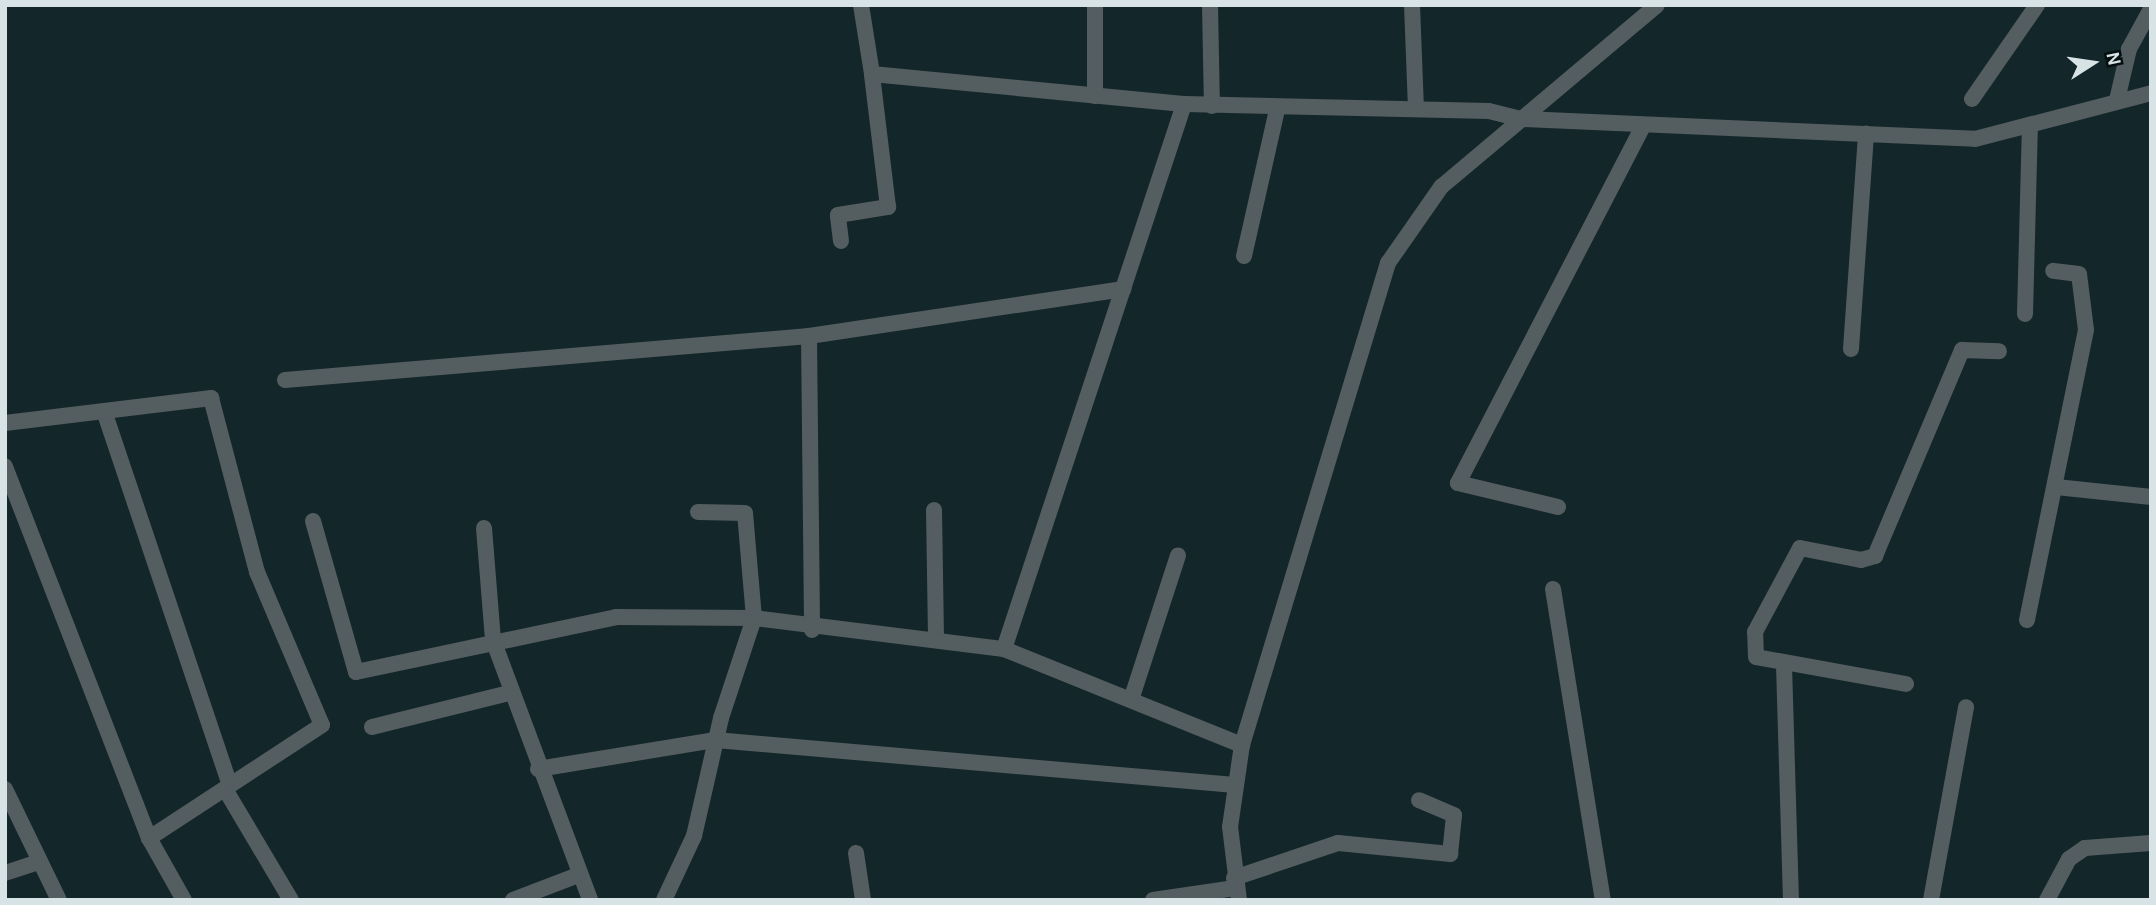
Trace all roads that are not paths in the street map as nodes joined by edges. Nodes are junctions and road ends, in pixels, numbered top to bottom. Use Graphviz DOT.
graph roads {
  1 [pos="861,5"];
  2 [pos="1095,5"];
  3 [pos="1210,5"];
  4 [pos="1412,5"];
  5 [pos="1657,5"];
  6 [pos="2037,5"];
  7 [pos="2151,9"];
  8 [pos="872,74"];
  9 [pos="2151,93"];
  10 [pos="1095,96"];
  11 [pos="1972,99"];
  12 [pos="2117,100"];
  13 [pos="1184,104"];
  14 [pos="1212,106"];
  15 [pos="1416,108"];
  16 [pos="1276,109"];
  17 [pos="1522,119"];
  18 [pos="1643,126"];
  19 [pos="2030,128"];
  20 [pos="1867,134"];
  21 [pos="841,241"];
  22 [pos="1244,256"];
  23 [pos="2053,271"];
  24 [pos="1124,289"];
  25 [pos="2025,314"];
  26 [pos="809,336"];
  27 [pos="1851,349"];
  28 [pos="1999,351"];
  29 [pos="285,380"];
  30 [pos="103,411"];
  31 [pos="5,423"];
  32 [pos="5,466"];
  33 [pos="2056,487"];
  34 [pos="2151,497"];
  35 [pos="1558,507"];
  36 [pos="934,510"];
  37 [pos="698,512"];
  38 [pos="313,521"];
  39 [pos="484,528"];
  40 [pos="1178,555"];
  41 [pos="1553,589"];
  42 [pos="754,618"];
  43 [pos="2027,620"];
  44 [pos="812,629"];
  45 [pos="493,640"];
  46 [pos="936,640"];
  47 [pos="1004,649"];
  48 [pos="1784,665"];
  49 [pos="1906,684"];
  50 [pos="509,693"];
  51 [pos="1131,700"];
  52 [pos="1966,707"];
  53 [pos="372,727"];
  54 [pos="716,740"];
  55 [pos="1242,745"];
  56 [pos="538,769"];
  57 [pos="1235,785"];
  58 [pos="228,787"];
  59 [pos="5,789"];
  60 [pos="1419,800"];
  61 [pos="149,838"];
  62 [pos="2151,843"];
  63 [pos="856,853"];
  64 [pos="38,862"];
  65 [pos="5,873"];
  66 [pos="578,875"];
  67 [pos="1236,888"];
  68 [pos="59,900"];
  69 [pos="184,900"];
  70 [pos="291,900"];
  71 [pos="513,900"];
  72 [pos="590,900"];
  73 [pos="664,900"];
  74 [pos="863,900"];
  75 [pos="1153,900"];
  76 [pos="1603,900"];
  77 [pos="1791,900"];
  78 [pos="1931,900"];
  79 [pos="2047,900"];
  1 -- 8 [label="street"];
  2 -- 10 [label="street"];
  3 -- 14 [label="street"];
  4 -- 15 [label="street"];
  5 -- 17 [label="street"];
  6 -- 11 [label="street"];
  7 -- 12 [label="street"];
  8 -- 10 [label="street"];
  8 -- 21 [label="street"];
  9 -- 12 [label="street"];
  10 -- 13 [label="street"];
  12 -- 19 [label="street"];
  13 -- 14 [label="street"];
  13 -- 24 [label="street"];
  14 -- 16 [label="street"];
  15 -- 16 [label="street"];
  15 -- 17 [label="street"];
  16 -- 22 [label="street"];
  17 -- 18 [label="street"];
  17 -- 55 [label="street"];
  18 -- 20 [label="street"];
  18 -- 35 [label="street"];
  19 -- 20 [label="street"];
  19 -- 25 [label="street"];
  20 -- 27 [label="street"];
  23 -- 33 [label="street"];
  24 -- 26 [label="street"];
  24 -- 47 [label="street"];
  26 -- 29 [label="street"];
  26 -- 44 [label="street"];
  28 -- 48 [label="street"];
  30 -- 31 [label="street"];
  30 -- 58 [label="street"];
  30 -- 58 [label="street"];
  32 -- 61 [label="street"];
  33 -- 34 [label="street"];
  33 -- 43 [label="street"];
  36 -- 46 [label="street"];
  37 -- 42 [label="street"];
  38 -- 45 [label="street"];
  39 -- 45 [label="street"];
  40 -- 51 [label="street"];
  41 -- 76 [label="street"];
  42 -- 44 [label="street"];
  42 -- 45 [label="street"];
  42 -- 54 [label="street"];
  44 -- 46 [label="street"];
  45 -- 50 [label="street"];
  46 -- 47 [label="street"];
  47 -- 51 [label="street"];
  48 -- 49 [label="street"];
  48 -- 77 [label="street"];
  50 -- 53 [label="street"];
  50 -- 56 [label="street"];
  51 -- 55 [label="street"];
  52 -- 78 [label="street"];
  54 -- 56 [label="street"];
  54 -- 57 [label="street"];
  54 -- 73 [label="street"];
  55 -- 57 [label="street"];
  56 -- 66 [label="street"];
  57 -- 67 [label="street"];
  58 -- 61 [label="street"];
  58 -- 70 [label="street"];
  59 -- 64 [label="street"];
  60 -- 67 [label="street"];
  61 -- 69 [label="street"];
  62 -- 79 [label="street"];
  63 -- 74 [label="street"];
  64 -- 65 [label="street"];
  64 -- 68 [label="street"];
  66 -- 71 [label="street"];
  66 -- 72 [label="street"];
  67 -- 75 [label="street"];
}
